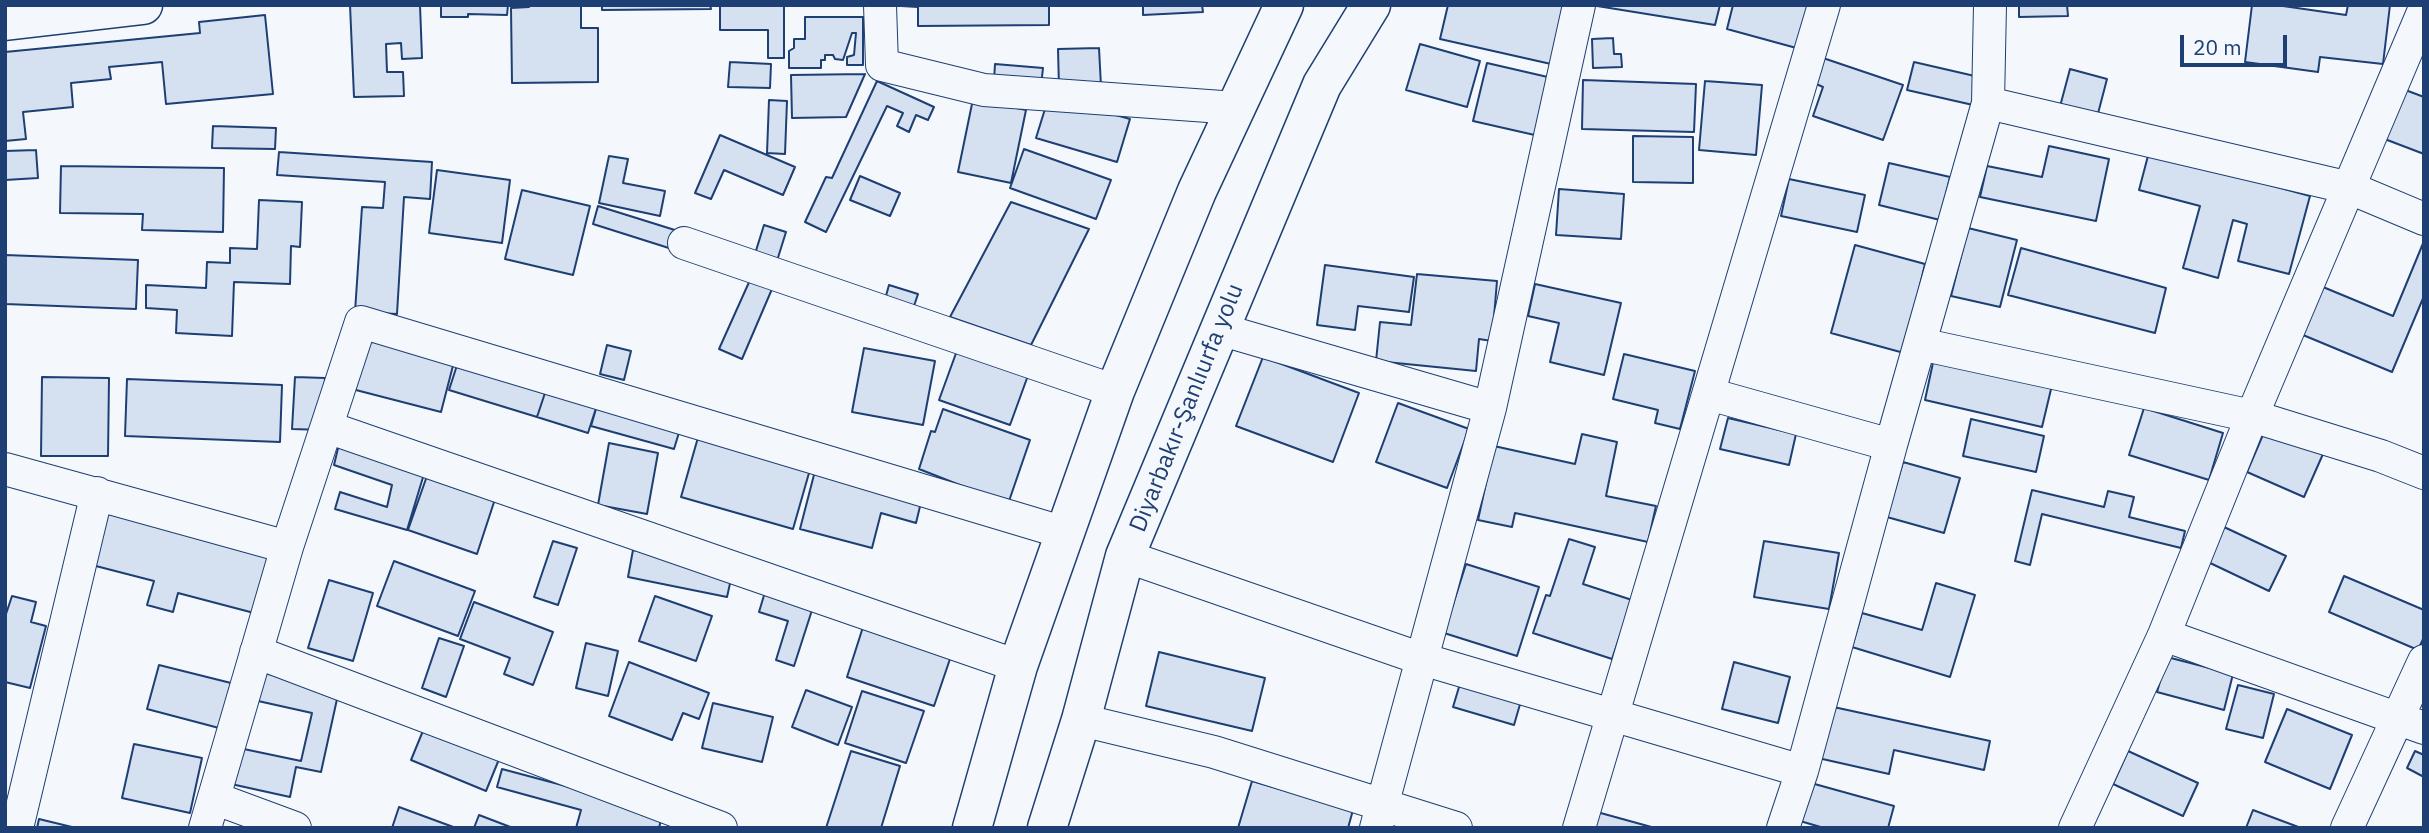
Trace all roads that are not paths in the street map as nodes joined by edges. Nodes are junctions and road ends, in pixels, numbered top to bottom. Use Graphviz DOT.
graph roads {
  1 [pos="143,5"];
  2 [pos="880,5"];
  3 [pos="1284,5"];
  4 [pos="1371,5"];
  5 [pos="1580,5"];
  6 [pos="1824,5"];
  7 [pos="1990,5"];
  8 [pos="2424,10"];
  9 [pos="5,21"];
  10 [pos="1988,103"];
  11 [pos="1236,108"];
  12 [pos="2350,188"];
  13 [pos="2424,219"];
  14 [pos="684,243"];
  15 [pos="1219,329"];
  16 [pos="1920,344"];
  17 [pos="1115,391"];
  18 [pos="1709,394"];
  19 [pos="1490,408"];
  20 [pos="2252,416"];
  21 [pos="327,427"];
  22 [pos="1891,445"];
  23 [pos="5,469"];
  24 [pos="2424,473"];
  25 [pos="97,493"];
  26 [pos="1065,533"];
  27 [pos="287,547"];
  28 [pos="1125,556"];
  29 [pos="2164,635"];
  30 [pos="256,652"];
  31 [pos="1422,659"];
  32 [pos="2424,661"];
  33 [pos="1018,666"];
  34 [pos="1614,714"];
  35 [pos="1081,720"];
  36 [pos="2411,724"];
  37 [pos="1801,771"];
  38 [pos="210,813"];
  39 [pos="1379,816"];
  40 [pos="17,828"];
  41 [pos="295,828"];
  42 [pos="721,828"];
  43 [pos="972,828"];
  44 [pos="1047,828"];
  45 [pos="1456,828"];
  46 [pos="1580,828"];
  47 [pos="1783,828"];
  48 [pos="2075,828"];
  49 [pos="2347,828"];
  1 -- 9 [label="main road"];
  2 -- 11 [label="street"];
  3 -- 11 [label="main road"];
  4 -- 15 [label="main road, Diyarbakır-Şanlıurfa yolu"];
  5 -- 19 [label="street"];
  6 -- 18 [label="street"];
  7 -- 10 [label="street"];
  8 -- 12 [label="street"];
  10 -- 12 [label="street"];
  10 -- 16 [label="street"];
  11 -- 17 [label="main road"];
  12 -- 13 [label="street"];
  12 -- 20 [label="street"];
  14 -- 17 [label="street"];
  15 -- 19 [label="street"];
  15 -- 28 [label="main road, Diyarbakır-Şanlıurfa yolu"];
  16 -- 20 [label="street"];
  16 -- 22 [label="street"];
  17 -- 26 [label="main road"];
  18 -- 22 [label="street"];
  18 -- 34 [label="street"];
  19 -- 31 [label="street"];
  20 -- 24 [label="street"];
  20 -- 29 [label="street"];
  21 -- 26 [label="street"];
  21 -- 27 [label="street"];
  21 -- 33 [label="street"];
  22 -- 37 [label="street"];
  23 -- 25 [label="street"];
  25 -- 27 [label="street"];
  25 -- 40 [label="street"];
  26 -- 33 [label="main road"];
  27 -- 30 [label="street"];
  28 -- 31 [label="street"];
  28 -- 35 [label="main road, Diyarbakır-Şanlıurfa yolu"];
  29 -- 36 [label="street"];
  29 -- 48 [label="street"];
  30 -- 38 [label="street"];
  30 -- 42 [label="street"];
  31 -- 34 [label="street"];
  31 -- 39 [label="street"];
  32 -- 36 [label="street"];
  33 -- 43 [label="main road"];
  34 -- 37 [label="street"];
  34 -- 46 [label="street"];
  35 -- 39 [label="street"];
  35 -- 44 [label="main road, Diyarbakır-Şanlıurfa yolu"];
  36 -- 49 [label="street"];
  37 -- 47 [label="street"];
  38 -- 41 [label="street"];
  39 -- 45 [label="street"];
}
